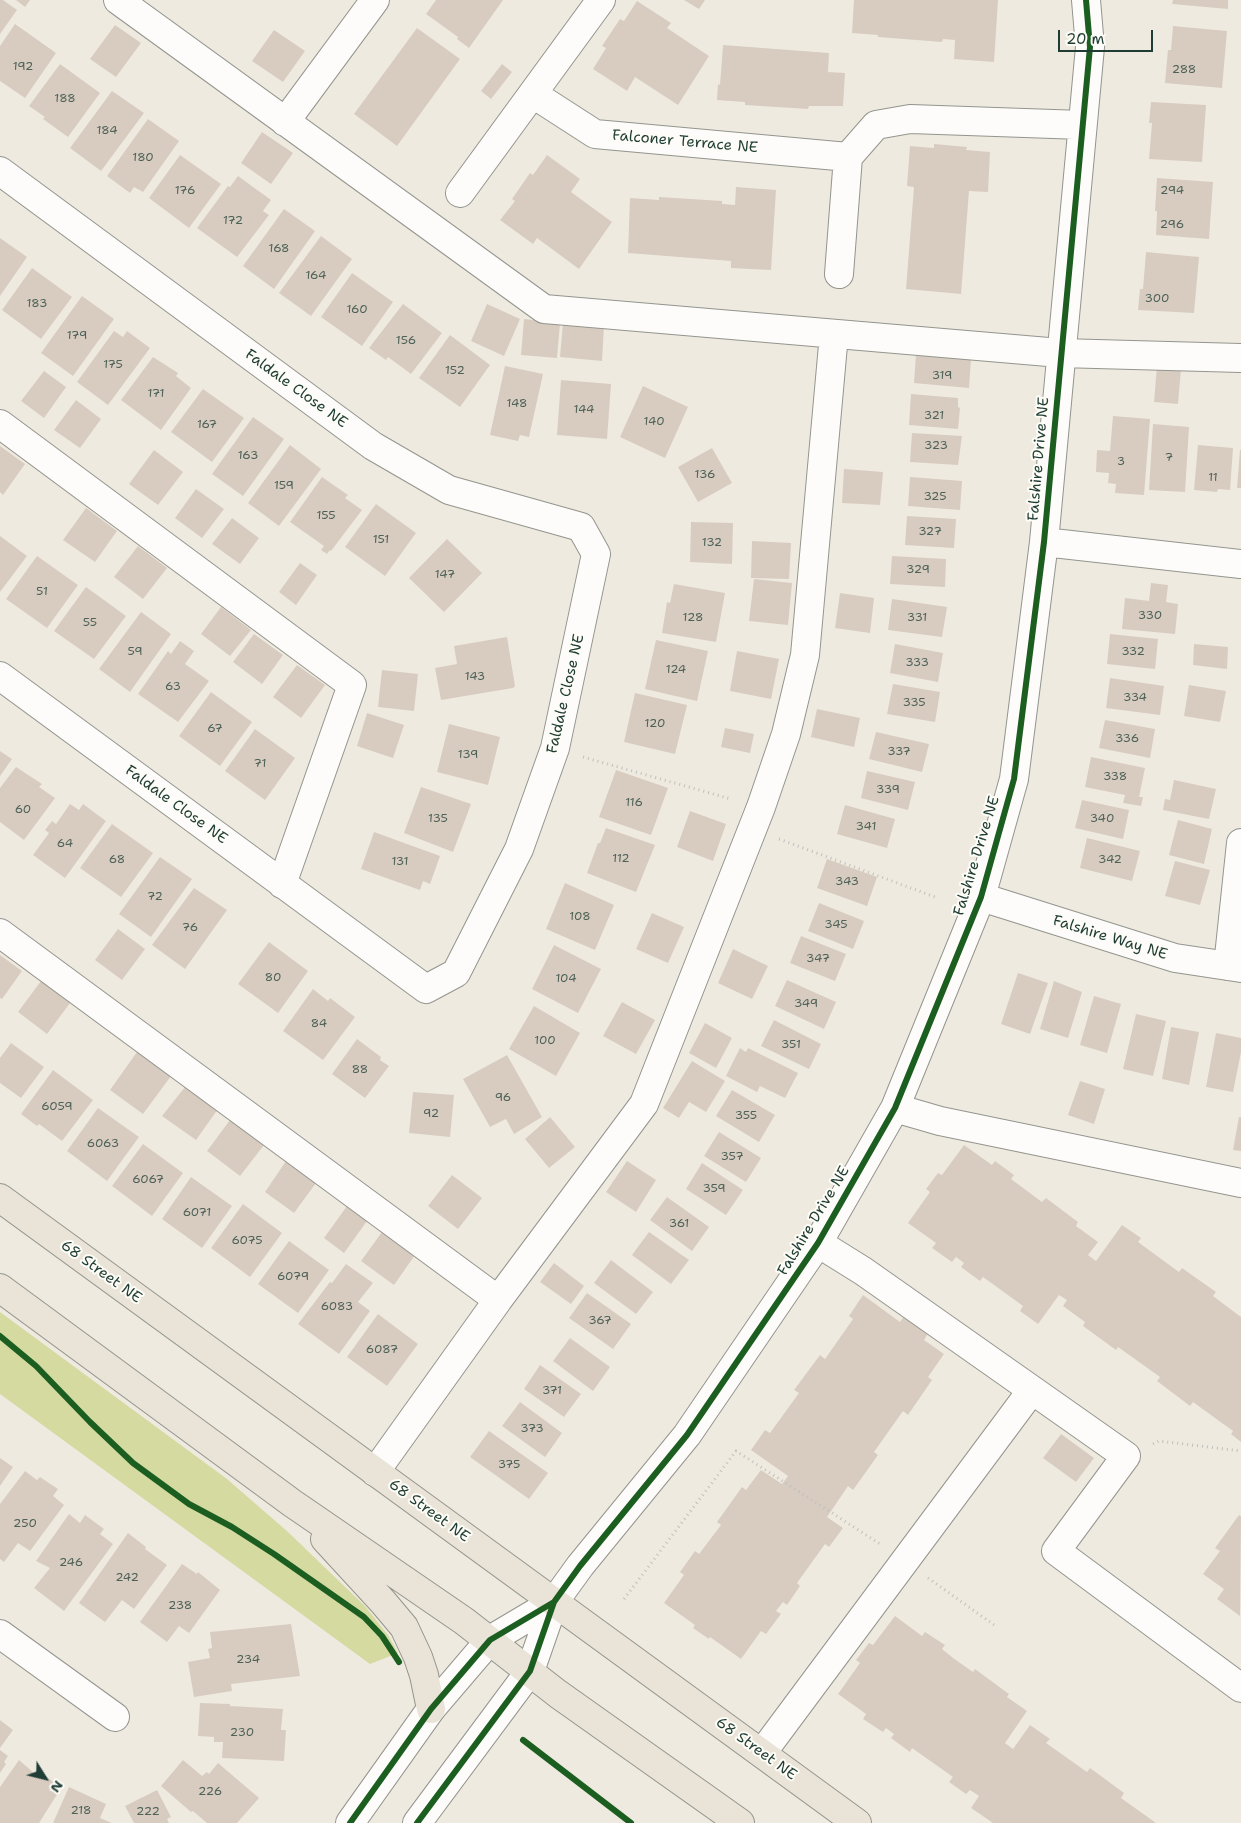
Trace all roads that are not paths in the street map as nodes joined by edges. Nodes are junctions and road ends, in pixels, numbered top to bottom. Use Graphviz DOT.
graph roads {
  1 [pos="118,0"];
  2 [pos="375,0"];
  3 [pos="601,0"];
  4 [pos="1086,0"];
  5 [pos="533,94"];
  6 [pos="285,122"];
  7 [pos="1082,125"];
  8 [pos="848,157"];
  9 [pos="0,172"];
  10 [pos="460,193"];
  11 [pos="839,274"];
  12 [pos="834,334"];
  13 [pos="1060,353"];
  14 [pos="1241,358"];
  15 [pos="0,424"];
  16 [pos="1044,542"];
  17 [pos="1241,564"];
  18 [pos="0,676"];
  19 [pos="1241,843"];
  20 [pos="282,884"];
  21 [pos="981,897"];
  22 [pos="0,933"];
  23 [pos="1234,967"];
  24 [pos="895,1108"];
  25 [pos="1241,1183"];
  26 [pos="0,1198"];
  27 [pos="818,1243"];
  28 [pos="0,1288"];
  29 [pos="498,1300"];
  30 [pos="1032,1390"];
  31 [pos="375,1472"];
  32 [pos="292,1503"];
  33 [pos="554,1602"];
  34 [pos="0,1634"];
  35 [pos="490,1640"];
  36 [pos="530,1671"];
  37 [pos="1241,1688"];
  38 [pos="430,1709"];
  39 [pos="116,1717"];
  40 [pos="762,1753"];
  41 [pos="350,1823"];
  42 [pos="417,1823"];
  43 [pos="740,1823"];
  44 [pos="857,1823"];
  1 -- 6 [label="street"];
  2 -- 6 [label="street"];
  3 -- 5 [label="street"];
  4 -- 7 [label="street, Falshire Drive NE"];
  5 -- 8 [label="street, Falconer Terrace NE"];
  5 -- 10 [label="street"];
  6 -- 12 [label="street"];
  7 -- 8 [label="street"];
  7 -- 13 [label="street, Falshire Drive NE"];
  8 -- 11 [label="street"];
  9 -- 20 [label="street, Faldale Close NE"];
  12 -- 13 [label="street"];
  12 -- 29 [label="street"];
  13 -- 14 [label="street"];
  13 -- 16 [label="street, Falshire Drive NE"];
  15 -- 20 [label="street"];
  16 -- 17 [label="street"];
  16 -- 21 [label="street, Falshire Drive NE"];
  18 -- 20 [label="street, Faldale Close NE"];
  19 -- 23 [label="street"];
  21 -- 23 [label="street, Falshire Way NE"];
  21 -- 24 [label="street, Falshire Drive NE"];
  22 -- 29 [label="street"];
  24 -- 25 [label="street"];
  24 -- 27 [label="street, Falshire Drive NE"];
  26 -- 31 [label="main road, 68 Street NE"];
  27 -- 30 [label="street"];
  27 -- 33 [label="street, Falshire Drive NE"];
  28 -- 32 [label="main road"];
  29 -- 31 [label="street"];
  30 -- 37 [label="street"];
  30 -- 40 [label="street"];
  31 -- 33 [label="main road, 68 Street NE"];
  32 -- 35 [label="main road"];
  32 -- 38 [label="main road"];
  33 -- 35 [label="street"];
  33 -- 36 [label="street"];
  33 -- 40 [label="main road, 68 Street NE"];
  34 -- 39 [label="street"];
  35 -- 36 [label="main road"];
  35 -- 38 [label="street"];
  36 -- 42 [label="street"];
  36 -- 43 [label="main road"];
  38 -- 41 [label="street"];
  40 -- 44 [label="main road, 68 Street NE"];
}
